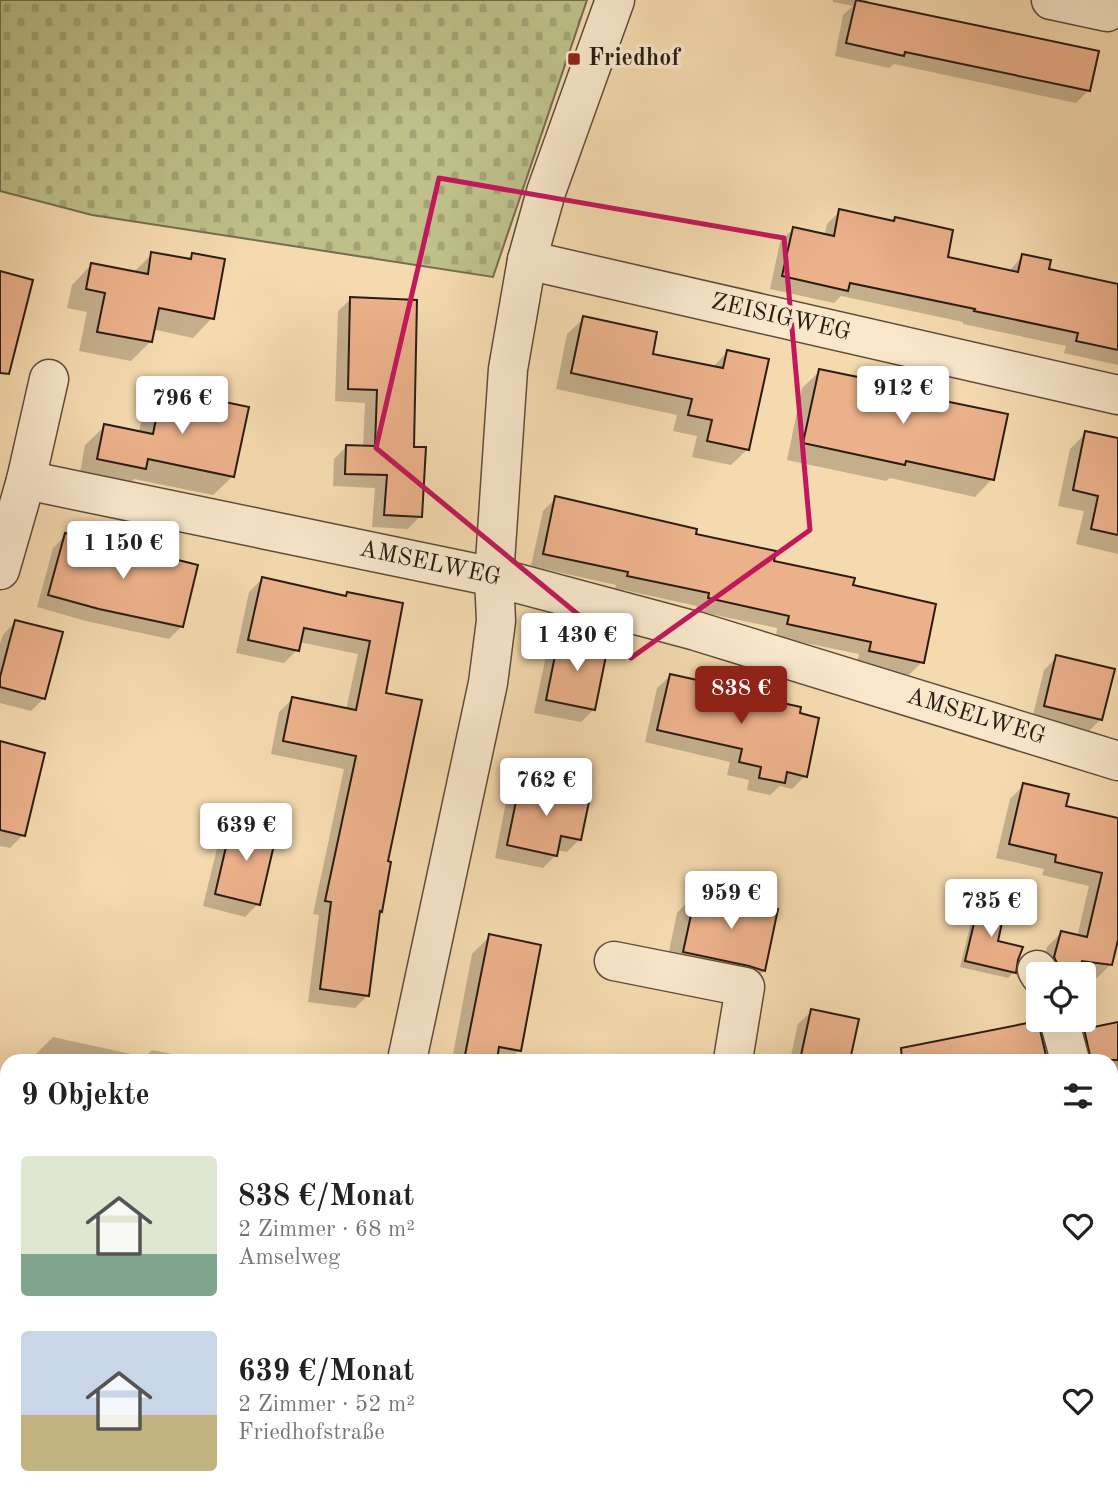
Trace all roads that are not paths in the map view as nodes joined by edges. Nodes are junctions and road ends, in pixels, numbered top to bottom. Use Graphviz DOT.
graph roads {
  1 [pos="615,0"];
  2 [pos="1051,0"];
  3 [pos="1107,12"];
  4 [pos="527,260"];
  5 [pos="49,379"];
  6 [pos="1118,395"];
  7 [pos="26,480"];
  8 [pos="0,569"];
  9 [pos="494,577"];
  10 [pos="1118,761"];
  11 [pos="614,961"];
  12 [pos="1062,1032"];
  13 [pos="408,1054"];
  14 [pos="734,1054"];
  15 [pos="1068,1054"];
  1 -- 4 [label="street"];
  2 -- 3 [label="street"];
  4 -- 6 [label="street, ZEISIGWEG"];
  4 -- 9 [label="street"];
  5 -- 7 [label="street"];
  7 -- 8 [label="street"];
  7 -- 9 [label="street, AMSELWEG"];
  9 -- 10 [label="street, AMSELWEG"];
  9 -- 13 [label="street"];
  11 -- 14 [label="street"];
  12 -- 15 [label="street"];
}
